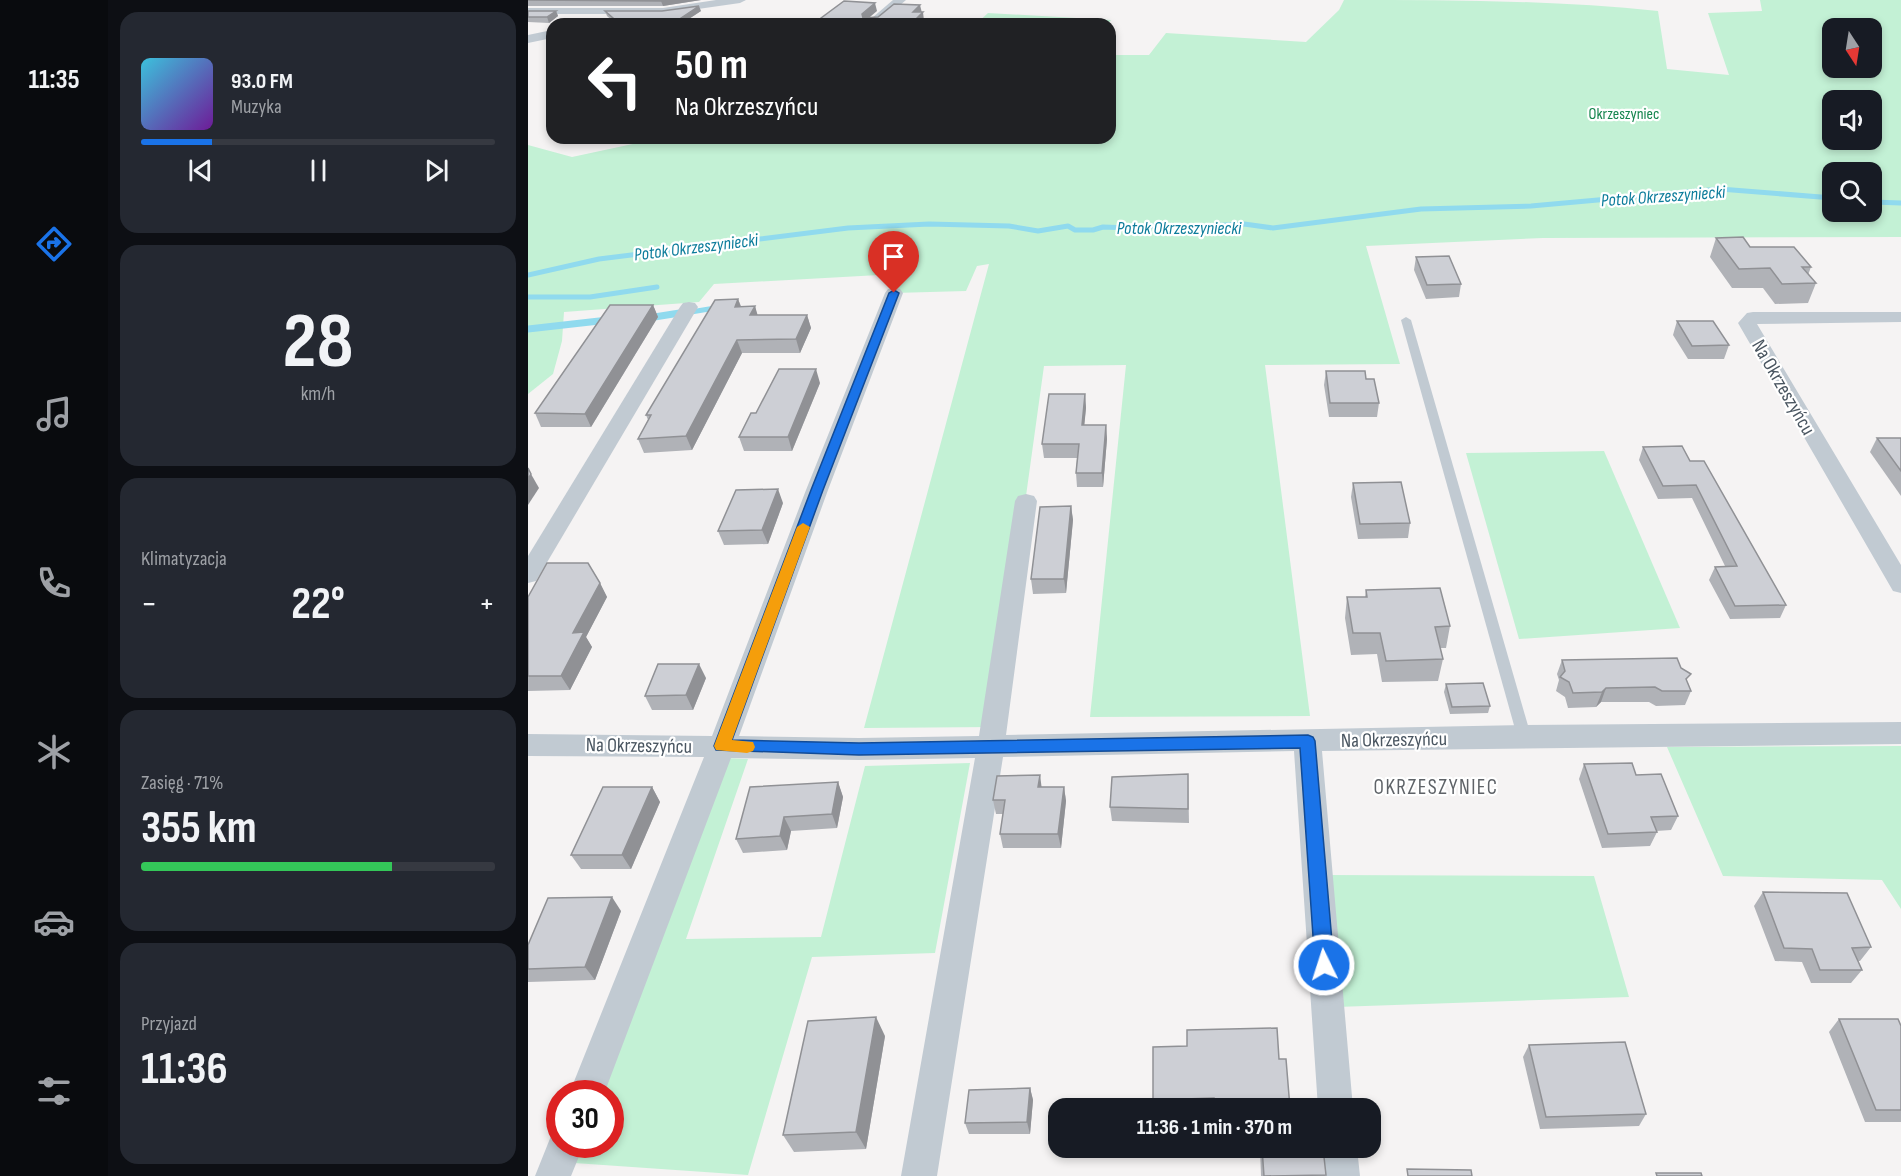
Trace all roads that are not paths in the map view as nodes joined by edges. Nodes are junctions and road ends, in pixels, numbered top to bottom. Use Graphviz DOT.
graph roads {
  1 [pos="538,0"];
  2 [pos="666,0"];
  3 [pos="740,0"];
  4 [pos="900,0"];
  5 [pos="528,5"];
  6 [pos="528,11"];
  7 [pos="652,11"];
  8 [pos="635,18"];
  9 [pos="878,18"];
  10 [pos="546,35"];
  11 [pos="528,39"];
  12 [pos="894,293"];
  13 [pos="689,307"];
  14 [pos="1901,316"];
  15 [pos="1406,320"];
  16 [pos="1026,501"];
  17 [pos="528,575"];
  18 [pos="1901,585"];
  19 [pos="1901,733"];
  20 [pos="1524,736"];
  21 [pos="1308,741"];
  22 [pos="528,745"];
  23 [pos="722,746"];
  24 [pos="991,747"];
  25 [pos="591,1080"];
  26 [pos="1335,1098"];
  27 [pos="560,1158"];
  28 [pos="1340,1158"];
  29 [pos="553,1176"];
  30 [pos="919,1176"];
  31 [pos="1342,1176"];
  1 -- 5 [label="street"];
  2 -- 7 [label="street"];
  3 -- 7 [label="street"];
  4 -- 9 [label="street"];
  6 -- 7 [label="street"];
  7 -- 8 [label="street"];
  10 -- 11 [label="street"];
  12 -- 23 [label="street"];
  13 -- 17 [label="street"];
  14 -- 18 [label="street, Na Okrzeszyńcu"];
  15 -- 20 [label="lane"];
  16 -- 24 [label="street"];
  19 -- 20 [label="street, Na Okrzeszyńcu"];
  20 -- 21 [label="street, Na Okrzeszyńcu"];
  21 -- 24 [label="street, Na Okrzeszyńcu"];
  21 -- 26 [label="street"];
  22 -- 23 [label="street, Na Okrzeszyńcu"];
  23 -- 24 [label="street, Na Okrzeszyńcu"];
  23 -- 25 [label="street"];
  24 -- 30 [label="street"];
  27 -- 29 [label="street"];
  28 -- 31 [label="street"];
}
